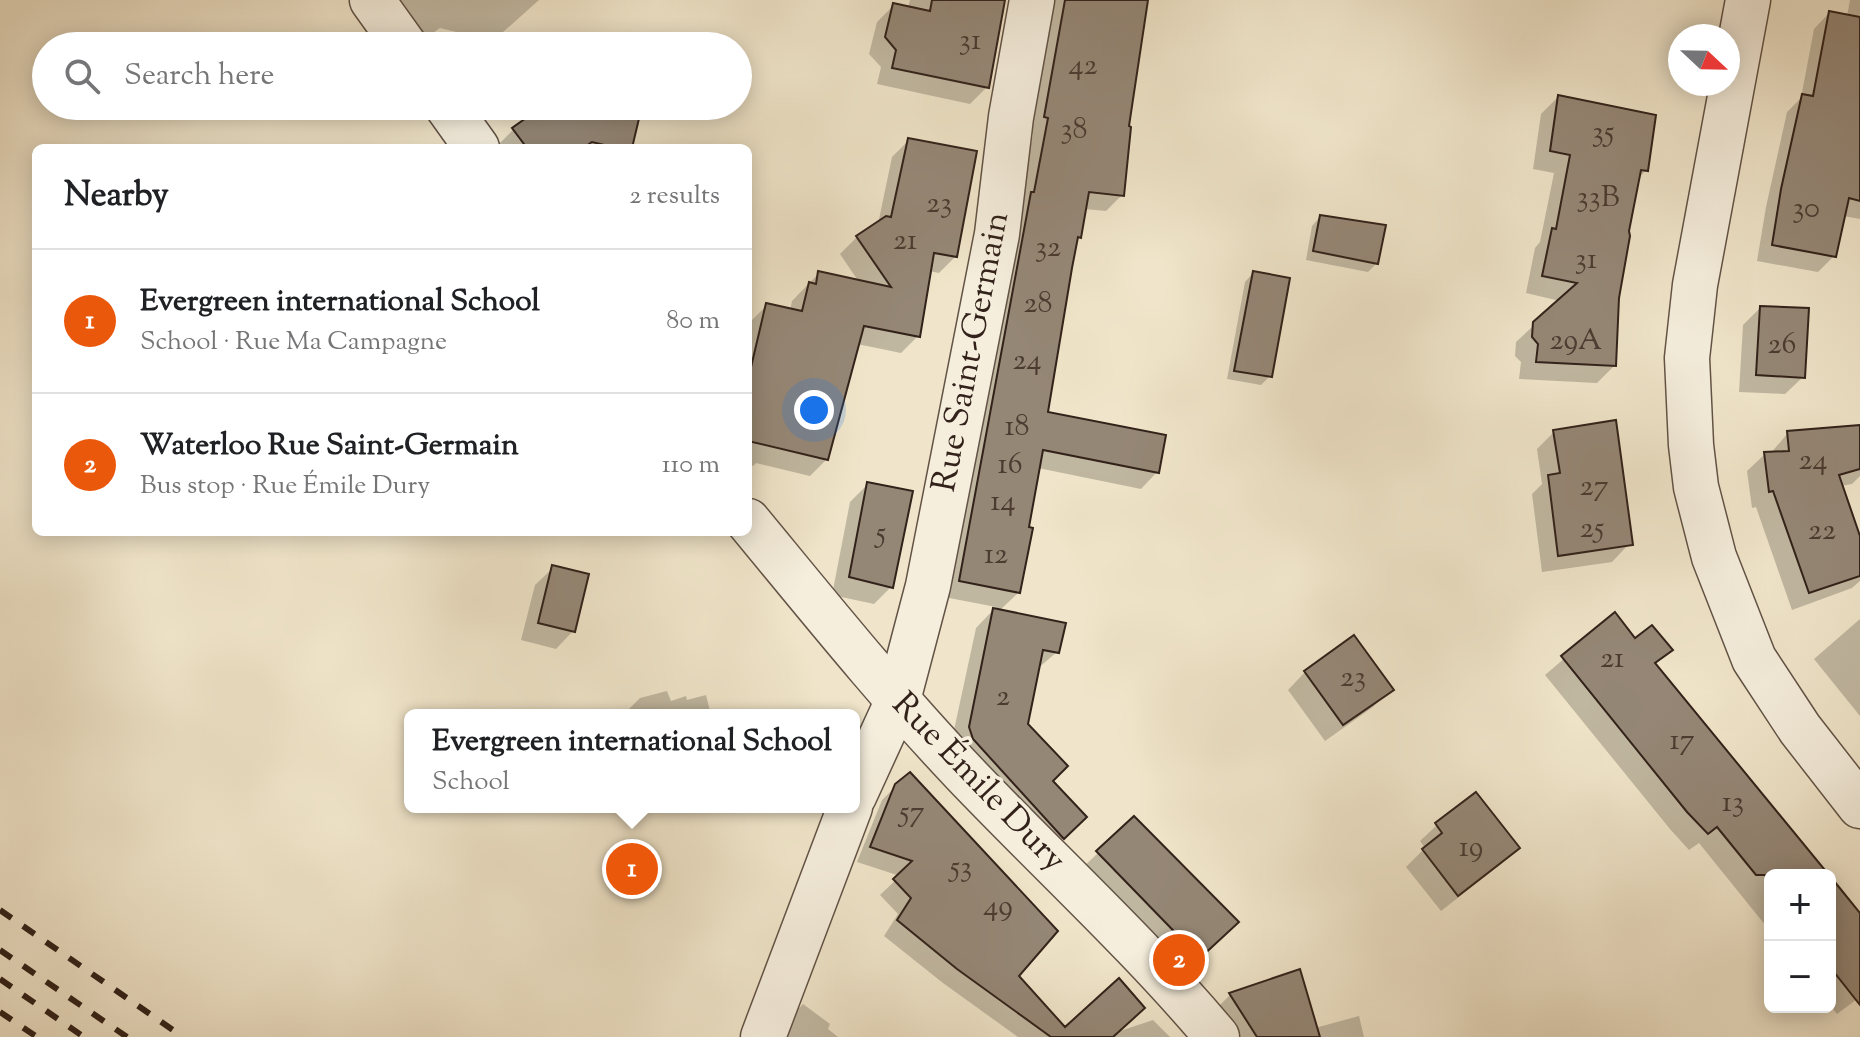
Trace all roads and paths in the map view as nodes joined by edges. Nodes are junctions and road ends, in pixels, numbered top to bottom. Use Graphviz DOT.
graph roads {
  1 [pos="372,0"];
  2 [pos="1032,0"];
  3 [pos="1748,0"];
  4 [pos="395,32"];
  5 [pos="457,120"];
  6 [pos="474,144"];
  7 [pos="752,526"];
  8 [pos="898,700"];
  9 [pos="860,783"];
  10 [pos="1860,806"];
  11 [pos="848,813"];
  12 [pos="763,1037"];
  13 [pos="1217,1037"];
  1 -- 4 [label="street"];
  2 -- 8 [label="street, Rue Saint-Germain"];
  3 -- 10 [label="street"];
  5 -- 6 [label="street"];
  7 -- 8 [label="street, Rue Émile Dury"];
  8 -- 9 [label="street, Rue Saint-Germain"];
  8 -- 13 [label="street, Rue Émile Dury"];
  11 -- 12 [label="street"];
}
